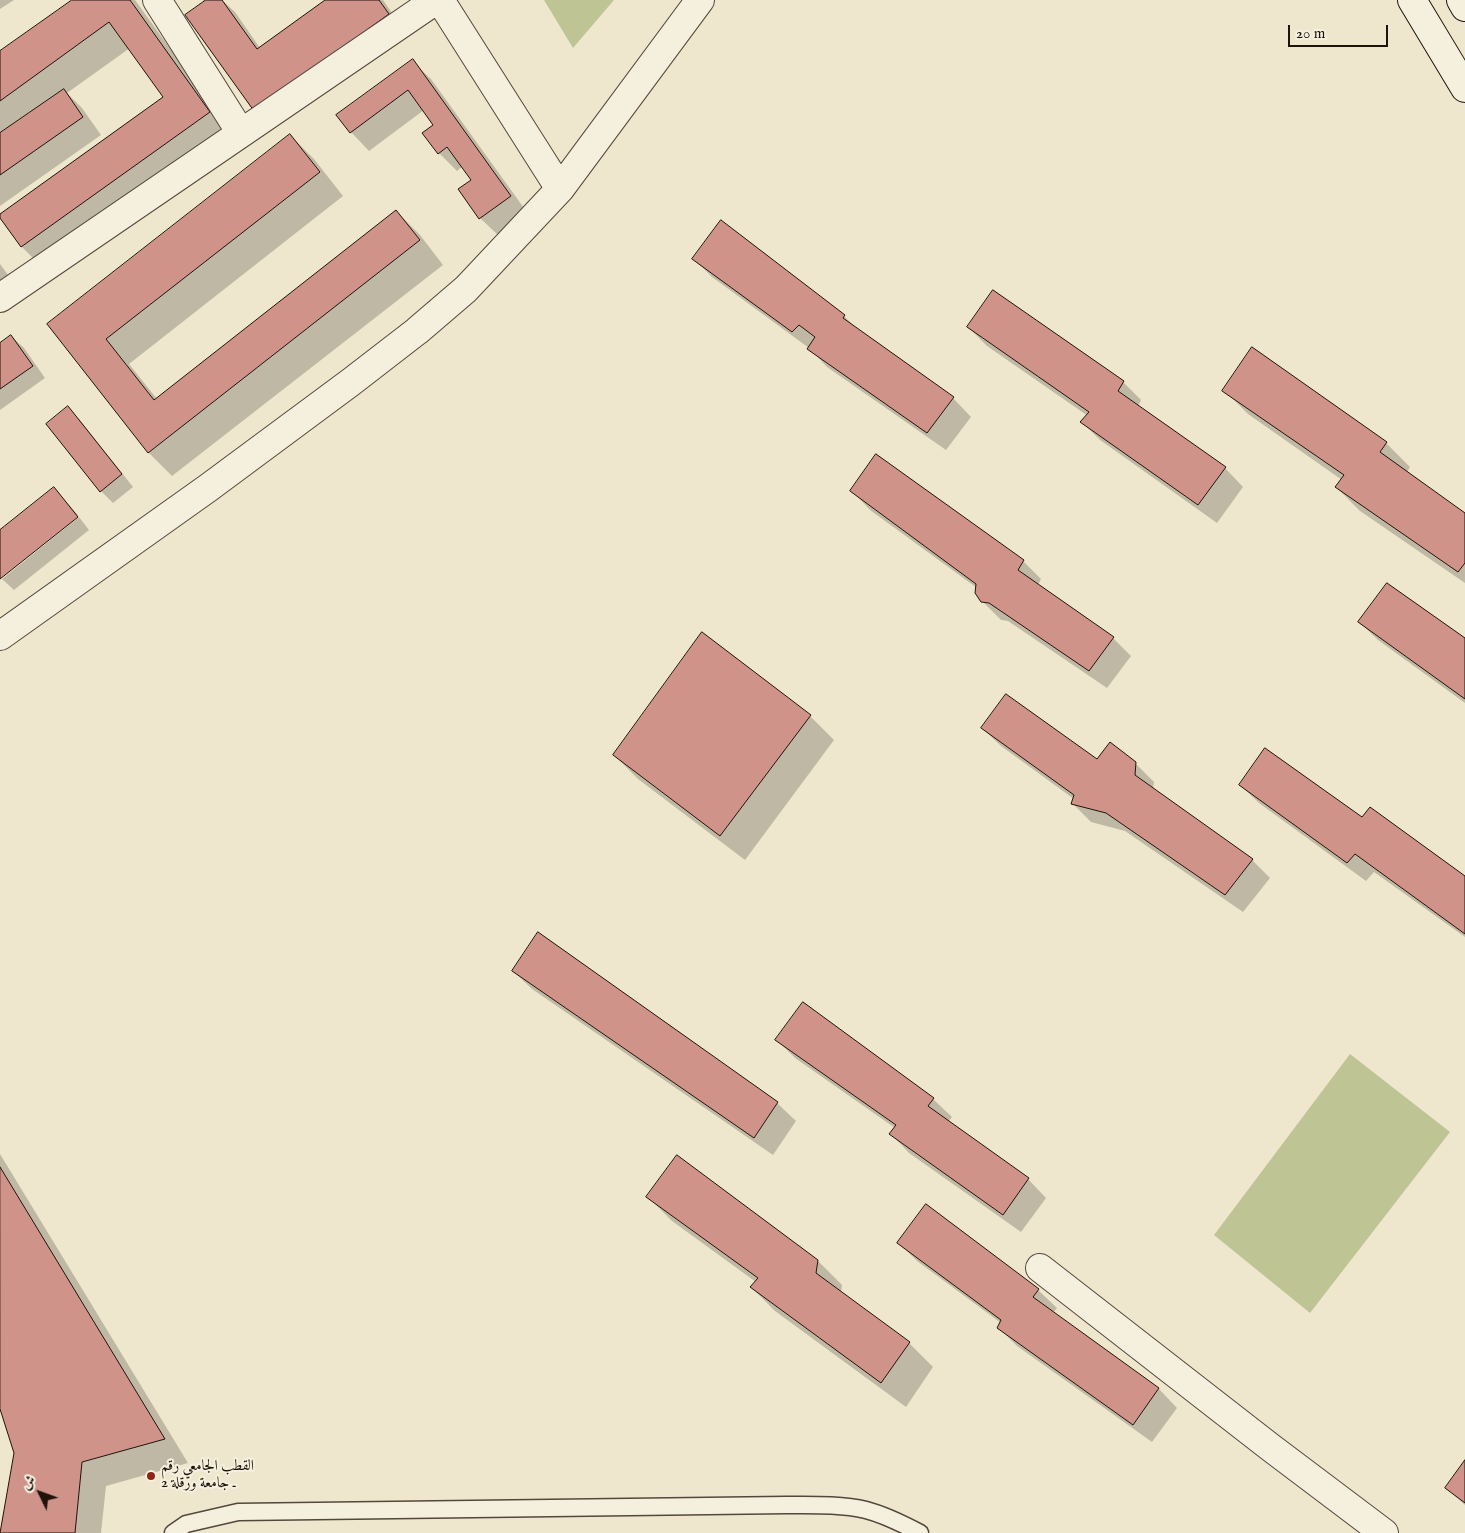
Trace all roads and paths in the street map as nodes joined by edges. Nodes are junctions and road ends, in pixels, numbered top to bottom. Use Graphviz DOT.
graph roads {
  1 [pos="157,0"];
  2 [pos="438,0"];
  3 [pos="700,0"];
  4 [pos="1412,0"];
  5 [pos="1461,0"];
  6 [pos="1465,7"];
  7 [pos="1465,88"];
  8 [pos="242,133"];
  9 [pos="560,190"];
  10 [pos="0,298"];
  11 [pos="2,630"];
  12 [pos="1040,1268"];
  13 [pos="173,1533"];
  14 [pos="920,1533"];
  15 [pos="1384,1533"];
  1 -- 8 [label="street"];
  2 -- 8 [label="street"];
  2 -- 9 [label="street"];
  3 -- 9 [label="street"];
  4 -- 7 [label="street"];
  5 -- 6 [label="street"];
  8 -- 10 [label="street"];
  9 -- 11 [label="street"];
  12 -- 15 [label="street"];
  13 -- 14 [label="lane"];
}
